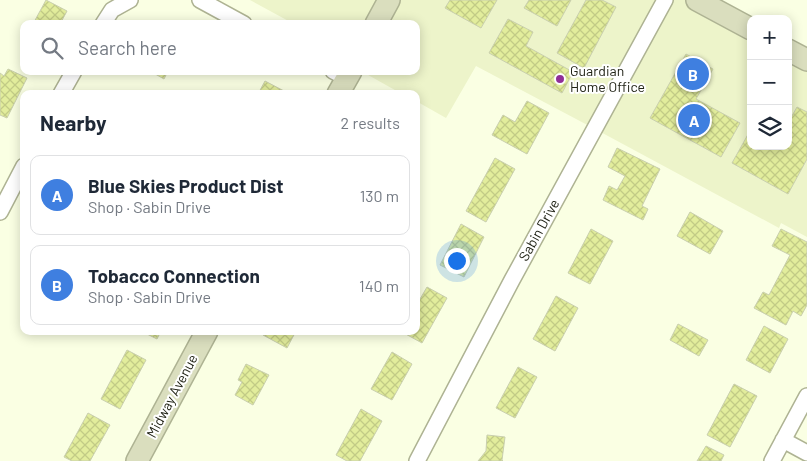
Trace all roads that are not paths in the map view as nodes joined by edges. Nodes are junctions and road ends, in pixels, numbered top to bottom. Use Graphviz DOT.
graph roads {
  1 [pos="130,0"];
  2 [pos="200,0"];
  3 [pos="389,0"];
  4 [pos="665,0"];
  5 [pos="697,0"];
  6 [pos="106,20"];
  7 [pos="237,20"];
  8 [pos="378,20"];
  9 [pos="747,27"];
  10 [pos="792,52"];
  11 [pos="807,60"];
  12 [pos="72,75"];
  13 [pos="63,90"];
  14 [pos="20,174"];
  15 [pos="0,212"];
  16 [pos="205,335"];
  17 [pos="807,396"];
  18 [pos="783,440"];
  19 [pos="807,453"];
  20 [pos="137,461"];
  21 [pos="417,461"];
  22 [pos="772,461"];
  1 -- 6 [label="street"];
  2 -- 7 [label="street"];
  3 -- 8 [label="street"];
  4 -- 21 [label="street, Sabin Drive"];
  5 -- 9 [label="street"];
  10 -- 11 [label="street"];
  12 -- 13 [label="street"];
  14 -- 15 [label="street"];
  16 -- 20 [label="street, Midway Avenue"];
  17 -- 18 [label="street"];
  18 -- 19 [label="street"];
  18 -- 22 [label="street"];
}
